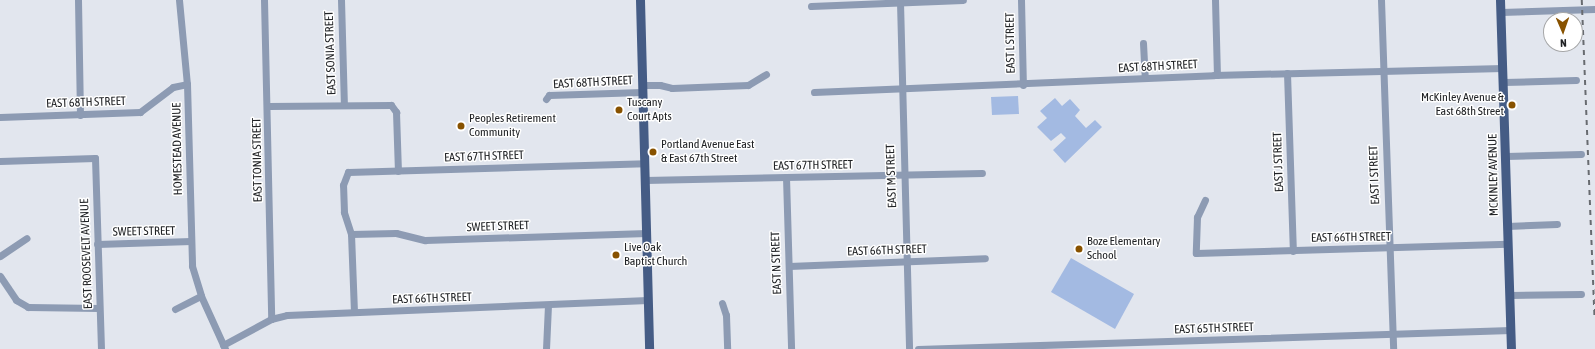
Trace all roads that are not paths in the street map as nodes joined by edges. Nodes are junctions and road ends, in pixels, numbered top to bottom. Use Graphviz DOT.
graph roads {
  1 [pos="78,0"];
  2 [pos="180,0"];
  3 [pos="264,0"];
  4 [pos="340,0"];
  5 [pos="640,0"];
  6 [pos="963,0"];
  7 [pos="1021,0"];
  8 [pos="1216,0"];
  9 [pos="1381,0"];
  10 [pos="1500,0"];
  11 [pos="900,2"];
  12 [pos="811,6"];
  13 [pos="1595,9"];
  14 [pos="1501,12"];
  15 [pos="1143,43"];
  16 [pos="1503,68"];
  17 [pos="1383,71"];
  18 [pos="1287,73"];
  19 [pos="766,74"];
  20 [pos="1217,75"];
  21 [pos="1145,78"];
  22 [pos="1576,80"];
  23 [pos="1504,82"];
  24 [pos="187,84"];
  25 [pos="1023,85"];
  26 [pos="900,88"];
  27 [pos="642,89"];
  28 [pos="814,92"];
  29 [pos="546,99"];
  30 [pos="344,105"];
  31 [pos="268,106"];
  32 [pos="80,115"];
  33 [pos="0,117"];
  34 [pos="1581,154"];
  35 [pos="1506,156"];
  36 [pos="0,161"];
  37 [pos="645,163"];
  38 [pos="398,171"];
  39 [pos="982,173"];
  40 [pos="903,175"];
  41 [pos="786,177"];
  42 [pos="645,180"];
  43 [pos="1205,200"];
  44 [pos="1557,224"];
  45 [pos="1507,226"];
  46 [pos="647,233"];
  47 [pos="351,234"];
  48 [pos="27,238"];
  49 [pos="191,242"];
  50 [pos="97,244"];
  51 [pos="1508,244"];
  52 [pos="1389,249"];
  53 [pos="1293,251"];
  54 [pos="0,256"];
  55 [pos="985,258"];
  56 [pos="905,262"];
  57 [pos="789,266"];
  58 [pos="0,276"];
  59 [pos="1581,294"];
  60 [pos="1510,295"];
  61 [pos="201,296"];
  62 [pos="648,300"];
  63 [pos="722,303"];
  64 [pos="548,305"];
  65 [pos="99,308"];
  66 [pos="175,309"];
  67 [pos="354,312"];
  68 [pos="271,319"];
  69 [pos="1511,330"];
  70 [pos="1392,335"];
  71 [pos="224,347"];
  72 [pos="1029,347"];
  73 [pos="101,349"];
  74 [pos="546,349"];
  75 [pos="649,349"];
  76 [pos="727,349"];
  77 [pos="791,349"];
  78 [pos="909,349"];
  79 [pos="918,349"];
  80 [pos="1392,349"];
  81 [pos="1511,349"];
  1 -- 32 [label="street"];
  2 -- 24 [label="street, HOMESTEAD AVENUE"];
  3 -- 31 [label="street, EAST TONIA STREET"];
  4 -- 30 [label="street, EAST SONIA STREET"];
  5 -- 27 [label="main road"];
  6 -- 11 [label="street"];
  7 -- 25 [label="street, EAST L STREET"];
  8 -- 20 [label="street"];
  9 -- 17 [label="street, EAST I STREET"];
  10 -- 14 [label="main road, MCKINLEY AVENUE"];
  11 -- 12 [label="street"];
  11 -- 26 [label="street, EAST M STREET"];
  13 -- 14 [label="street"];
  14 -- 16 [label="main road, MCKINLEY AVENUE"];
  15 -- 21 [label="street"];
  16 -- 17 [label="street, EAST 68TH STREET"];
  16 -- 23 [label="main road, MCKINLEY AVENUE"];
  17 -- 18 [label="street, EAST 68TH STREET"];
  17 -- 52 [label="street, EAST I STREET"];
  18 -- 20 [label="street, EAST 68TH STREET"];
  18 -- 53 [label="street, EAST J STREET"];
  19 -- 27 [label="street"];
  20 -- 21 [label="street, EAST 68TH STREET"];
  21 -- 25 [label="street, EAST 68TH STREET"];
  22 -- 23 [label="street"];
  23 -- 35 [label="main road, MCKINLEY AVENUE"];
  24 -- 32 [label="street, EAST 68TH STREET"];
  24 -- 49 [label="street, HOMESTEAD AVENUE"];
  25 -- 26 [label="street, EAST 68TH STREET"];
  26 -- 28 [label="street, EAST 68TH STREET"];
  26 -- 40 [label="street, EAST M STREET"];
  27 -- 29 [label="street, EAST 68TH STREET"];
  27 -- 37 [label="main road"];
  30 -- 31 [label="street"];
  30 -- 38 [label="street"];
  31 -- 68 [label="street, EAST TONIA STREET"];
  32 -- 33 [label="street, EAST 68TH STREET"];
  34 -- 35 [label="street"];
  35 -- 45 [label="main road, MCKINLEY AVENUE"];
  36 -- 50 [label="street, EAST ROOSEVELT AVENUE"];
  37 -- 38 [label="street, EAST 67TH STREET"];
  37 -- 42 [label="main road"];
  38 -- 47 [label="street, EAST 67TH STREET"];
  39 -- 40 [label="street, EAST 67TH STREET"];
  40 -- 41 [label="street, EAST 67TH STREET"];
  40 -- 56 [label="street, EAST M STREET"];
  41 -- 42 [label="street, EAST 67TH STREET"];
  41 -- 57 [label="street, EAST N STREET"];
  42 -- 46 [label="main road"];
  43 -- 53 [label="street, EAST 66TH STREET"];
  44 -- 45 [label="street"];
  45 -- 51 [label="main road, MCKINLEY AVENUE"];
  46 -- 47 [label="street, SWEET STREET"];
  46 -- 62 [label="main road"];
  47 -- 67 [label="street"];
  48 -- 54 [label="street"];
  49 -- 50 [label="street, SWEET STREET"];
  49 -- 61 [label="street, HOMESTEAD AVENUE"];
  50 -- 65 [label="street, EAST ROOSEVELT AVENUE"];
  51 -- 52 [label="street, EAST 66TH STREET"];
  51 -- 60 [label="main road, MCKINLEY AVENUE"];
  52 -- 53 [label="street, EAST 66TH STREET"];
  52 -- 70 [label="street, EAST I STREET"];
  55 -- 56 [label="street, EAST 66TH STREET"];
  56 -- 57 [label="street, EAST 66TH STREET"];
  56 -- 78 [label="street, EAST M STREET"];
  57 -- 77 [label="street, EAST N STREET"];
  58 -- 65 [label="street"];
  59 -- 60 [label="street"];
  60 -- 69 [label="main road, MCKINLEY AVENUE"];
  61 -- 66 [label="street"];
  61 -- 71 [label="street, HOMESTEAD AVENUE"];
  62 -- 64 [label="street, EAST 66TH STREET"];
  62 -- 75 [label="main road"];
  63 -- 76 [label="street"];
  64 -- 67 [label="street, EAST 66TH STREET"];
  64 -- 74 [label="street"];
  65 -- 73 [label="street, EAST ROOSEVELT AVENUE"];
  67 -- 68 [label="street, EAST 66TH STREET"];
  68 -- 71 [label="street, EAST 66TH STREET"];
  69 -- 70 [label="street, EAST 65TH STREET"];
  69 -- 81 [label="main road, MCKINLEY AVENUE"];
  70 -- 72 [label="street, EAST 65TH STREET"];
  70 -- 80 [label="street, EAST I STREET"];
  72 -- 79 [label="street, EAST 65TH STREET"];
}
